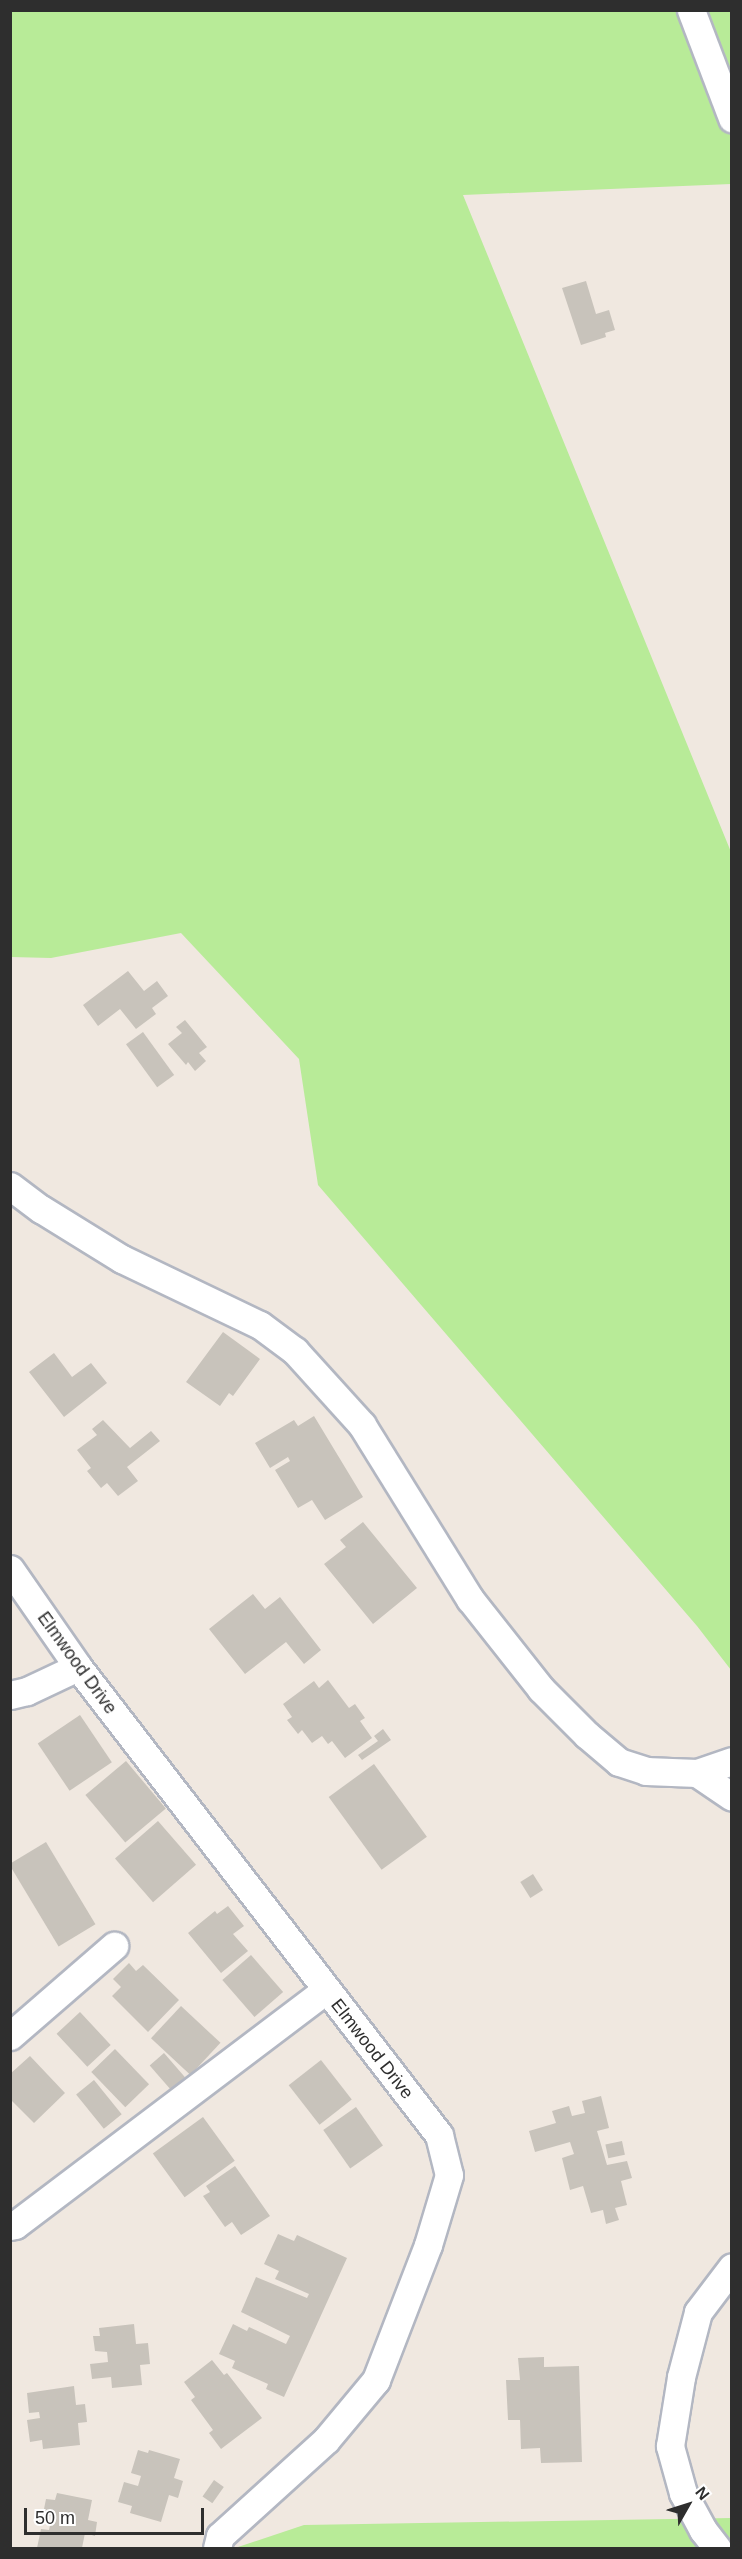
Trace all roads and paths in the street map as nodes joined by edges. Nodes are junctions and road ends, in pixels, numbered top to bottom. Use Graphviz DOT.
graph roads {
  1 [pos="691,10"];
  2 [pos="732,118"];
  3 [pos="10,1186"];
  4 [pos="10,1569"];
  5 [pos="78,1667"];
  6 [pos="10,1695"];
  7 [pos="732,1761"];
  8 [pos="697,1773"];
  9 [pos="732,1797"];
  10 [pos="114,1946"];
  11 [pos="326,1990"];
  12 [pos="10,2036"];
  13 [pos="10,2226"];
  14 [pos="732,2266"];
  15 [pos="217,2548"];
  16 [pos="717,2548"];
  1 -- 2 [label="street"];
  3 -- 8 [label="street"];
  4 -- 5 [label="street, Elmwood Drive"];
  5 -- 6 [label="street"];
  5 -- 11 [label="street, Elmwood Drive"];
  7 -- 8 [label="street"];
  8 -- 9 [label="street"];
  10 -- 12 [label="street"];
  11 -- 13 [label="street"];
  11 -- 15 [label="street, Elmwood Drive"];
  14 -- 16 [label="street"];
}
